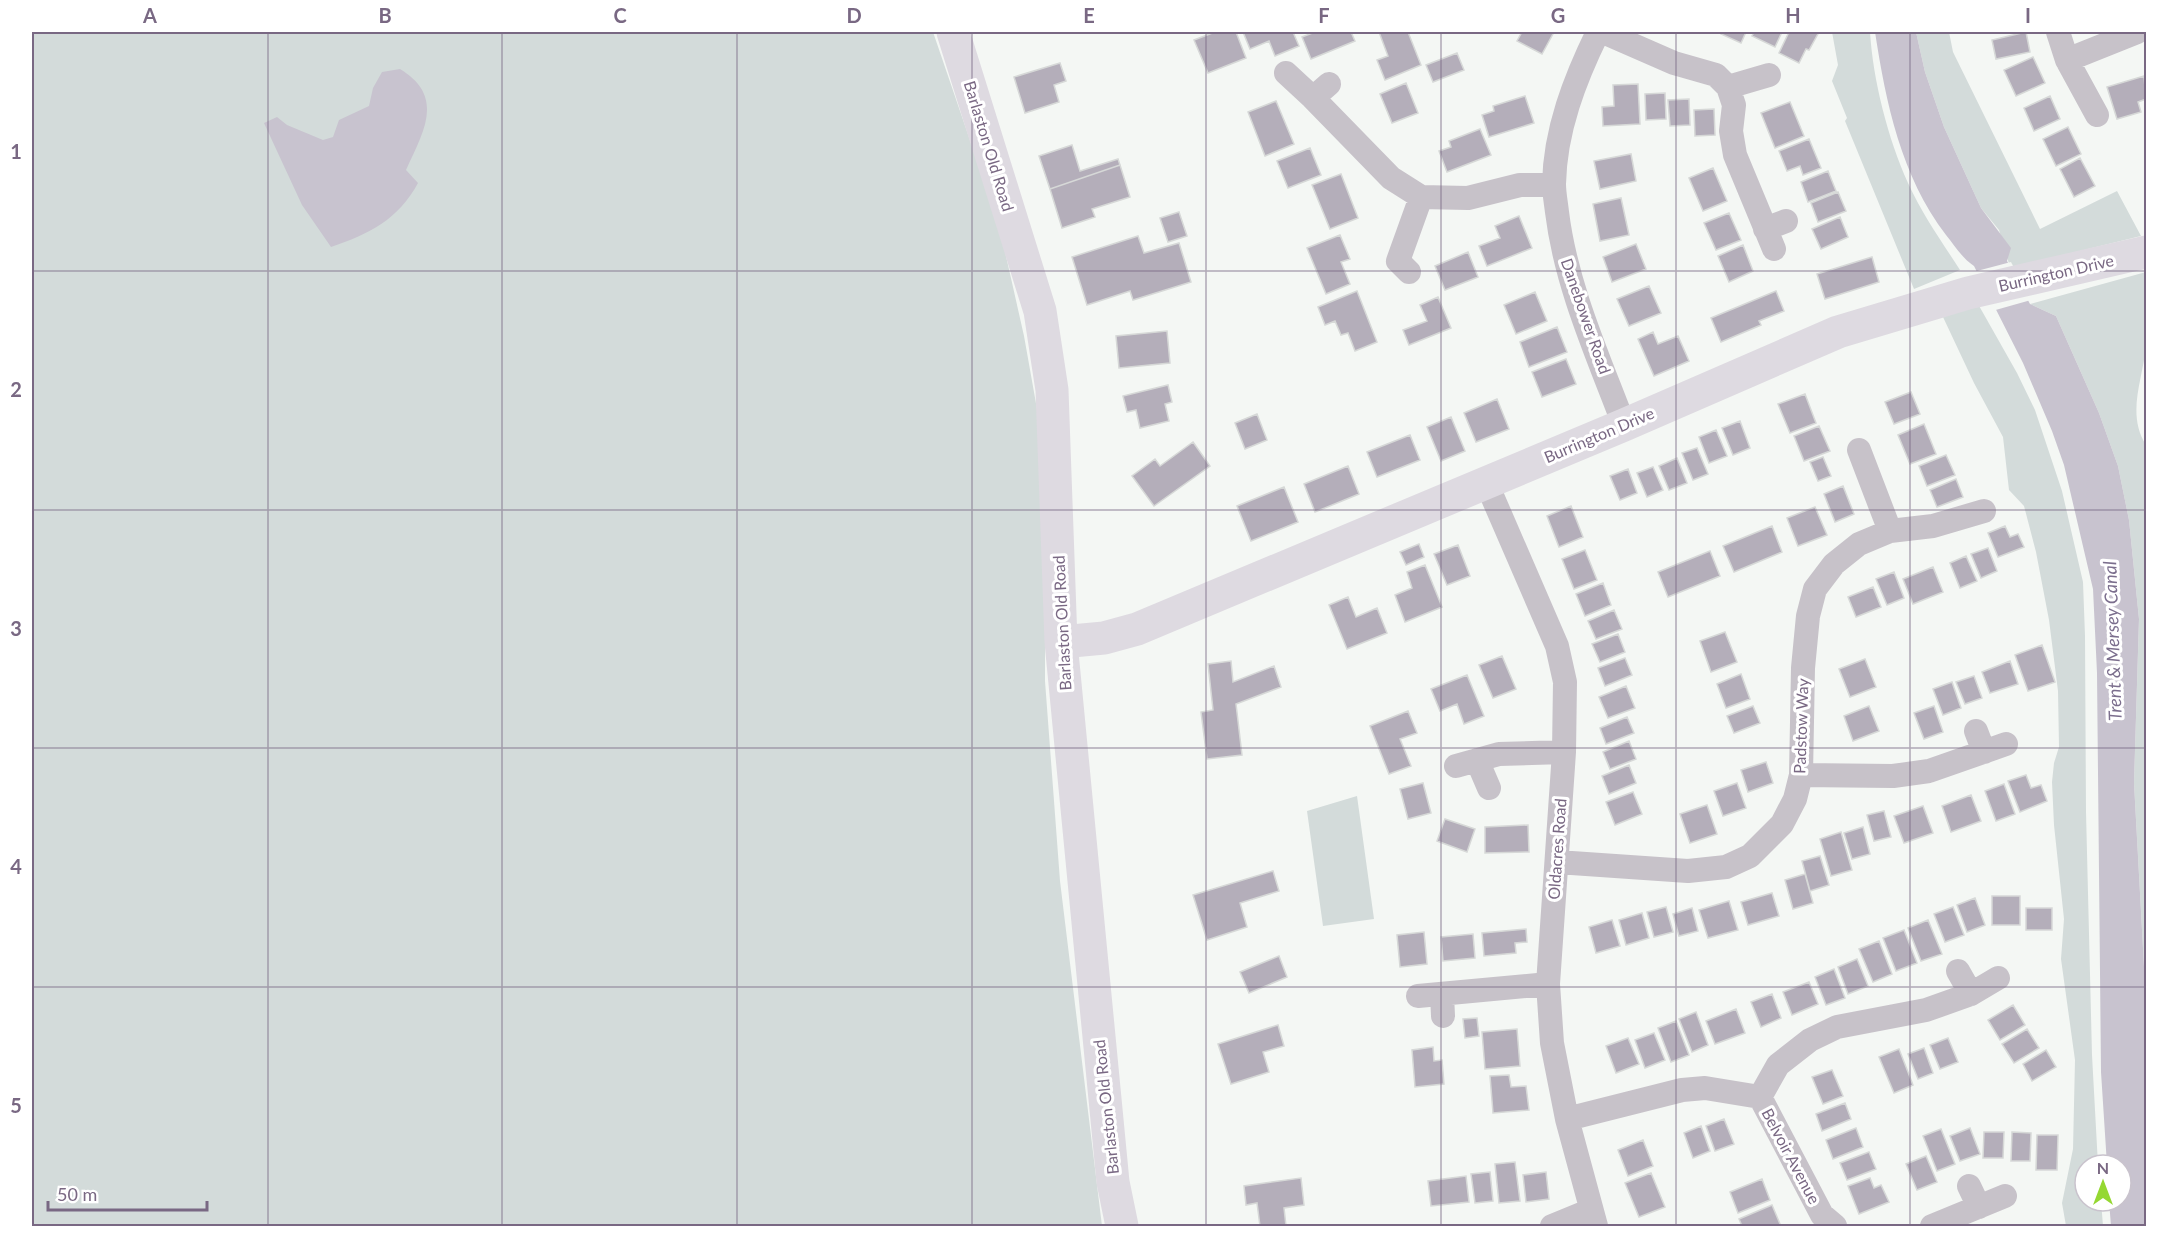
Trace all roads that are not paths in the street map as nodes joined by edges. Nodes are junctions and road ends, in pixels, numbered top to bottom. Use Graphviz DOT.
graph roads {
  1 [pos="953,32"];
  2 [pos="1599,32"];
  3 [pos="1603,32"];
  4 [pos="2058,32"];
  5 [pos="2137,32"];
  6 [pos="2067,60"];
  7 [pos="1286,74"];
  8 [pos="1768,75"];
  9 [pos="1728,87"];
  10 [pos="2097,115"];
  11 [pos="1554,185"];
  12 [pos="1421,197"];
  13 [pos="1775,233"];
  14 [pos="2146,252"];
  15 [pos="1396,268"];
  16 [pos="1624,425"];
  17 [pos="1859,450"];
  18 [pos="1486,482"];
  19 [pos="1984,511"];
  20 [pos="1890,531"];
  21 [pos="1061,642"];
  22 [pos="2006,744"];
  23 [pos="1564,752"];
  24 [pos="1800,775"];
  25 [pos="1489,788"];
  26 [pos="1557,862"];
  27 [pos="1958,971"];
  28 [pos="1998,978"];
  29 [pos="1548,984"];
  30 [pos="1971,994"];
  31 [pos="1418,996"];
  32 [pos="1760,1097"];
  33 [pos="1567,1119"];
  34 [pos="2005,1196"];
  35 [pos="1594,1219"];
  36 [pos="1122,1227"];
  37 [pos="1552,1227"];
  38 [pos="1834,1227"];
  39 [pos="1932,1227"];
  1 -- 21 [label="street, Barlaston Old Road"];
  2 -- 11 [label="street, Danebower Road"];
  3 -- 9 [label="street"];
  4 -- 6 [label="street"];
  5 -- 6 [label="street"];
  6 -- 10 [label="street"];
  7 -- 12 [label="street"];
  8 -- 9 [label="street"];
  9 -- 13 [label="street"];
  11 -- 12 [label="street"];
  11 -- 16 [label="street, Danebower Road"];
  12 -- 15 [label="street"];
  14 -- 16 [label="street, Burrington Drive"];
  16 -- 18 [label="street, Burrington Drive"];
  17 -- 20 [label="street"];
  18 -- 21 [label="street, Burrington Drive"];
  18 -- 23 [label="street, Oldacres Road"];
  19 -- 20 [label="street, Padstow Way"];
  20 -- 24 [label="street, Padstow Way"];
  21 -- 36 [label="street, Barlaston Old Road"];
  22 -- 24 [label="street"];
  23 -- 25 [label="street"];
  23 -- 26 [label="street, Oldacres Road"];
  24 -- 26 [label="street, Padstow Way"];
  26 -- 29 [label="street, Oldacres Road"];
  27 -- 30 [label="street"];
  28 -- 30 [label="street"];
  29 -- 31 [label="street"];
  29 -- 33 [label="street, Oldacres Road"];
  30 -- 32 [label="street"];
  32 -- 33 [label="street, Belvoir Avenue"];
  32 -- 38 [label="street, Belvoir Avenue"];
  33 -- 35 [label="street, Oldacres Road"];
  34 -- 39 [label="street"];
  35 -- 37 [label="street"];
}
